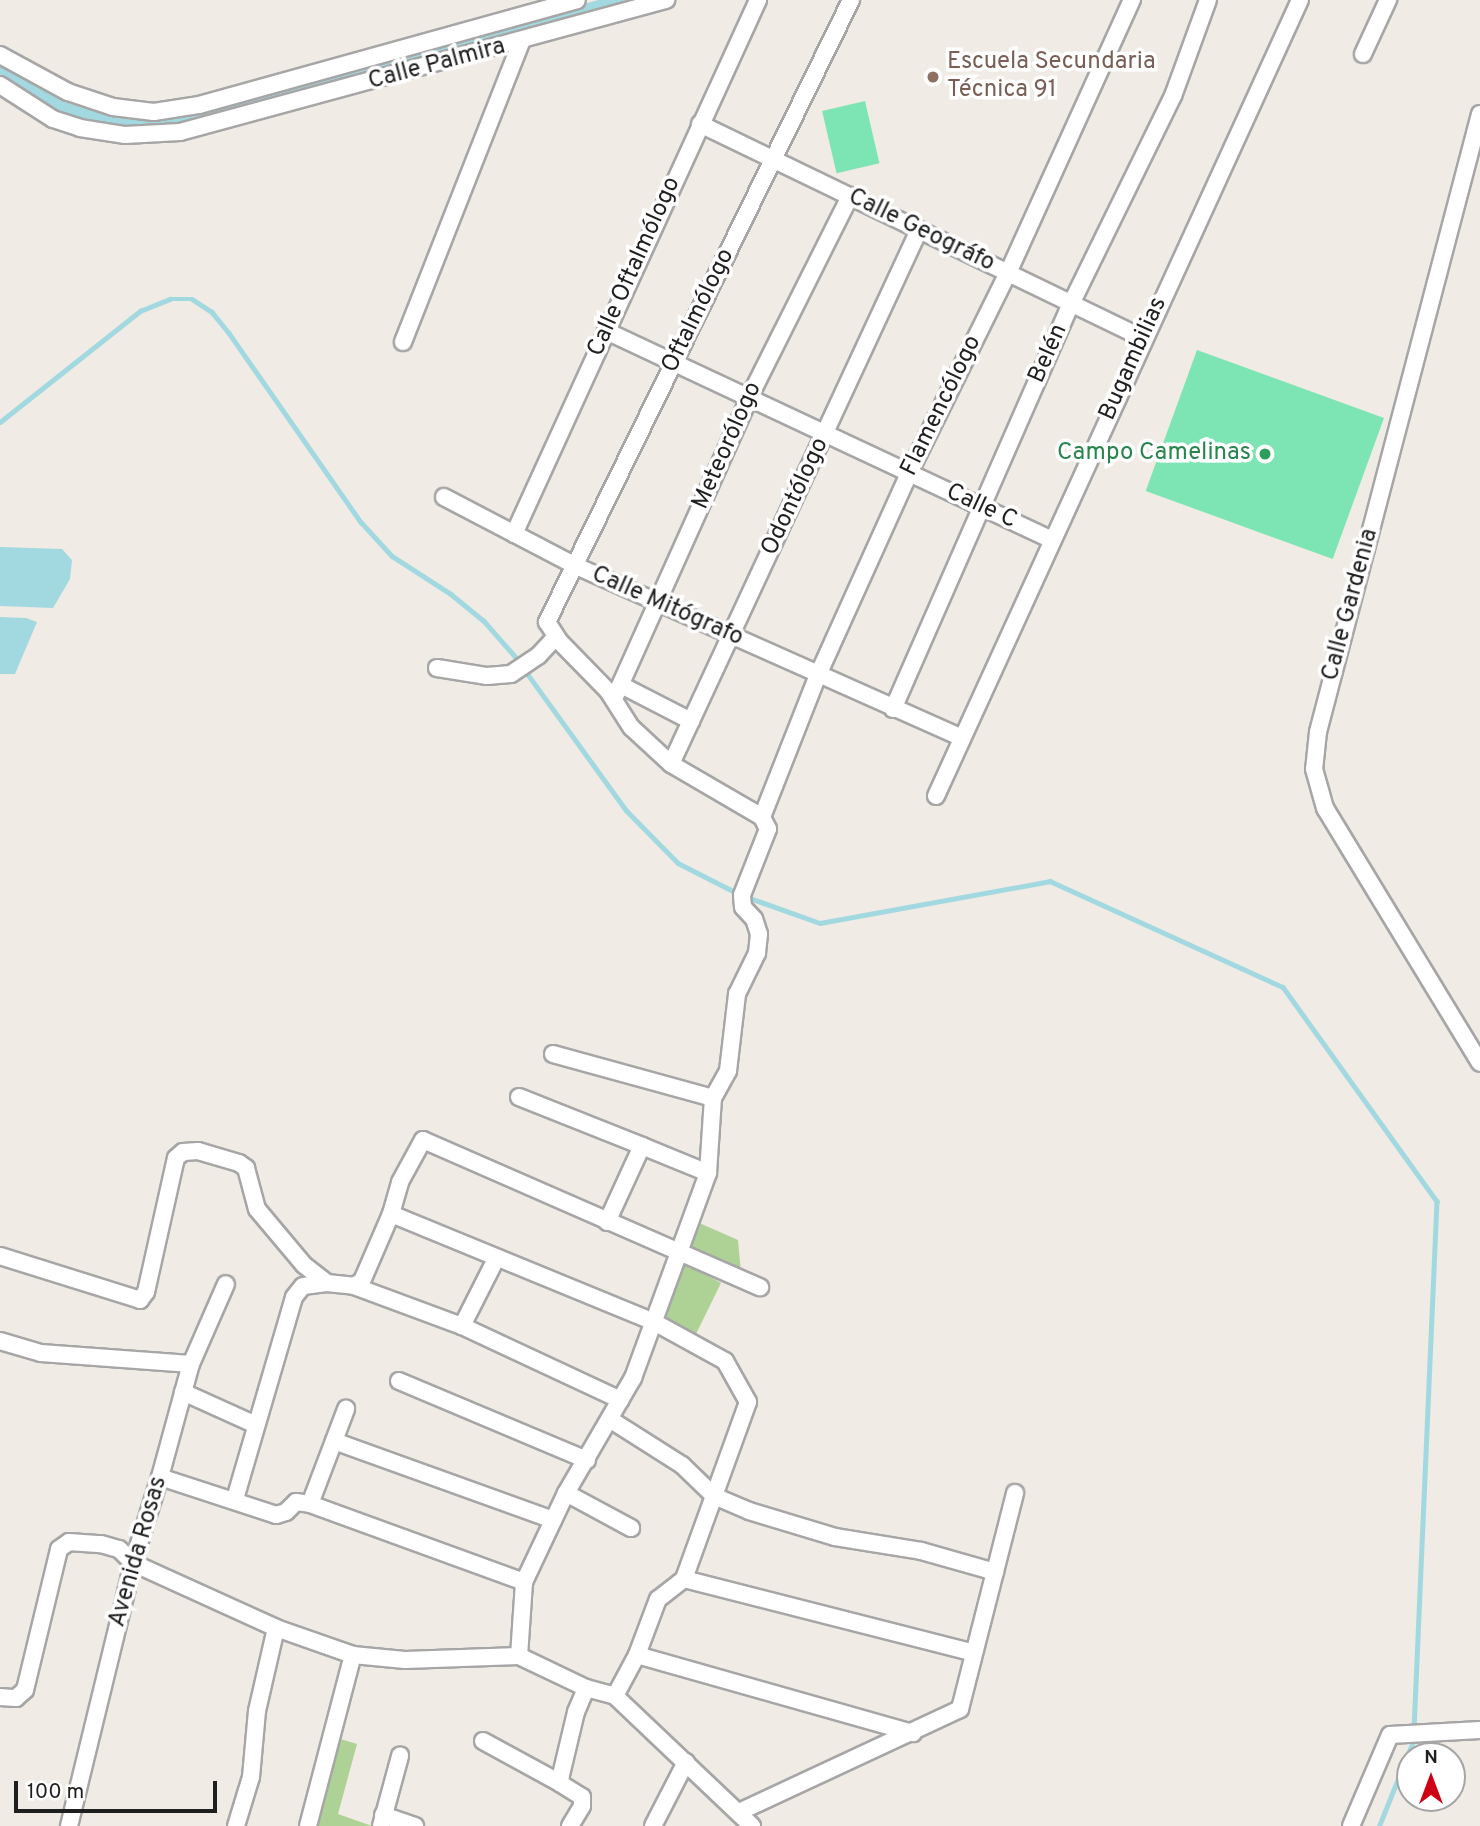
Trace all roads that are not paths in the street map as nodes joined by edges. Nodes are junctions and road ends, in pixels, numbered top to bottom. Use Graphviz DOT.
graph roads {
  1 [pos="577,0"];
  2 [pos="666,0"];
  3 [pos="758,0"];
  4 [pos="851,0"];
  5 [pos="1132,0"];
  6 [pos="1209,0"];
  7 [pos="1300,0"];
  8 [pos="1388,0"];
  9 [pos="520,42"];
  10 [pos="1363,54"];
  11 [pos="0,55"];
  12 [pos="0,85"];
  13 [pos="1480,114"];
  14 [pos="700,124"];
  15 [pos="772,159"];
  16 [pos="850,196"];
  17 [pos="919,230"];
  18 [pos="1007,273"];
  19 [pos="1071,303"];
  20 [pos="606,331"];
  21 [pos="1143,338"];
  22 [pos="403,342"];
  23 [pos="674,362"];
  24 [pos="749,398"];
  25 [pos="825,433"];
  26 [pos="909,473"];
  27 [pos="444,497"];
  28 [pos="982,507"];
  29 [pos="514,534"];
  30 [pos="1052,540"];
  31 [pos="576,566"];
  32 [pos="657,604"];
  33 [pos="551,629"];
  34 [pos="732,637"];
  35 [pos="436,668"];
  36 [pos="818,675"];
  37 [pos="617,692"];
  38 [pos="893,709"];
  39 [pos="691,721"];
  40 [pos="962,738"];
  41 [pos="671,764"];
  42 [pos="936,796"];
  43 [pos="762,817"];
  44 [pos="552,1054"];
  45 [pos="1480,1063"];
  46 [pos="519,1097"];
  47 [pos="713,1098"];
  48 [pos="642,1146"];
  49 [pos="708,1173"];
  50 [pos="391,1214"];
  51 [pos="607,1222"];
  52 [pos="679,1254"];
  53 [pos="0,1256"];
  54 [pos="496,1259"];
  55 [pos="327,1283"];
  56 [pos="226,1284"];
  57 [pos="354,1286"];
  58 [pos="760,1287"];
  59 [pos="654,1322"];
  60 [pos="462,1326"];
  61 [pos="0,1341"];
  62 [pos="191,1364"];
  63 [pos="399,1381"];
  64 [pos="183,1392"];
  65 [pos="621,1400"];
  66 [pos="346,1409"];
  67 [pos="611,1420"];
  68 [pos="256,1425"];
  69 [pos="334,1441"];
  70 [pos="587,1460"];
  71 [pos="160,1477"];
  72 [pos="566,1493"];
  73 [pos="1016,1493"];
  74 [pos="714,1496"];
  75 [pos="235,1499"];
  76 [pos="310,1504"];
  77 [pos="553,1520"];
  78 [pos="631,1528"];
  79 [pos="132,1563"];
  80 [pos="995,1572"];
  81 [pos="684,1579"];
  82 [pos="524,1582"];
  83 [pos="276,1628"];
  84 [pos="974,1653"];
  85 [pos="353,1655"];
  86 [pos="637,1655"];
  87 [pos="519,1656"];
  88 [pos="586,1688"];
  89 [pos="615,1696"];
  90 [pos="0,1697"];
  91 [pos="1480,1730"];
  92 [pos="913,1733"];
  93 [pos="483,1741"];
  94 [pos="400,1756"];
  95 [pos="686,1762"];
  96 [pos="561,1783"];
  97 [pos="382,1821"];
  98 [pos="746,1821"];
  99 [pos="69,1826"];
  100 [pos="236,1826"];
  101 [pos="308,1826"];
  102 [pos="415,1826"];
  103 [pos="570,1826"];
  104 [pos="653,1826"];
  105 [pos="1351,1826"];
  1 -- 11 [label="street"];
  2 -- 9 [label="street, Calle Palmira"];
  3 -- 14 [label="street, Calle Oftalmólogo"];
  4 -- 15 [label="street, Oftalmólogo"];
  5 -- 18 [label="street, Flamencólogo"];
  6 -- 19 [label="street, Belén"];
  7 -- 21 [label="street, Bugambilias"];
  8 -- 10 [label="street"];
  9 -- 12 [label="street, Calle Palmira"];
  9 -- 22 [label="street"];
  13 -- 45 [label="street, Calle Gardenia"];
  14 -- 15 [label="street, Calle Geográfo"];
  14 -- 20 [label="street, Calle Oftalmólogo"];
  15 -- 16 [label="street, Calle Geográfo"];
  15 -- 23 [label="street, Oftalmólogo"];
  16 -- 17 [label="street, Calle Geográfo"];
  16 -- 24 [label="street, Meteorólogo"];
  17 -- 18 [label="street, Calle Geográfo"];
  17 -- 25 [label="street, Odontólogo"];
  18 -- 19 [label="street, Calle Geográfo"];
  18 -- 26 [label="street, Flamencólogo"];
  19 -- 21 [label="street, Calle Geográfo"];
  19 -- 28 [label="street, Belén"];
  20 -- 23 [label="street, Calle C"];
  20 -- 29 [label="street, Calle Oftalmólogo"];
  21 -- 30 [label="street, Bugambilias"];
  23 -- 24 [label="street, Calle C"];
  23 -- 31 [label="street, Oftalmólogo"];
  24 -- 25 [label="street, Calle C"];
  24 -- 32 [label="street, Meteorólogo"];
  25 -- 26 [label="street, Calle C"];
  25 -- 34 [label="street, Odontólogo"];
  26 -- 28 [label="street, Calle C"];
  26 -- 36 [label="street, Flamencólogo"];
  27 -- 29 [label="street, Calle Mitógrafo"];
  28 -- 30 [label="street, Calle C"];
  28 -- 38 [label="street, Belén"];
  29 -- 31 [label="street, Calle Mitógrafo"];
  30 -- 40 [label="street, Bugambilias"];
  31 -- 32 [label="street, Calle Mitógrafo"];
  31 -- 33 [label="street, Oftalmólogo"];
  32 -- 34 [label="street, Calle Mitógrafo"];
  32 -- 37 [label="street, Meteorólogo"];
  33 -- 35 [label="street"];
  33 -- 37 [label="street"];
  34 -- 36 [label="street, Calle Mitógrafo"];
  34 -- 39 [label="street, Odontólogo"];
  36 -- 38 [label="street, Calle Mitógrafo"];
  36 -- 43 [label="street, Flamencólogo"];
  37 -- 39 [label="street"];
  37 -- 41 [label="street"];
  38 -- 40 [label="street, Calle Mitógrafo"];
  39 -- 41 [label="street, Odontólogo"];
  40 -- 42 [label="street, Bugambilias"];
  41 -- 43 [label="street"];
  43 -- 47 [label="street"];
  44 -- 47 [label="street"];
  46 -- 48 [label="street"];
  47 -- 49 [label="street"];
  48 -- 49 [label="street"];
  48 -- 51 [label="street"];
  49 -- 52 [label="street"];
  50 -- 51 [label="street"];
  50 -- 54 [label="street"];
  50 -- 57 [label="street"];
  51 -- 52 [label="street"];
  52 -- 58 [label="street"];
  52 -- 59 [label="street"];
  53 -- 55 [label="street"];
  54 -- 59 [label="street"];
  54 -- 60 [label="street"];
  55 -- 57 [label="street"];
  55 -- 68 [label="street"];
  56 -- 62 [label="street, Avenida Rosas"];
  57 -- 60 [label="street"];
  59 -- 65 [label="street"];
  59 -- 74 [label="street"];
  60 -- 65 [label="street"];
  61 -- 62 [label="street"];
  62 -- 64 [label="street, Avenida Rosas"];
  63 -- 70 [label="street"];
  64 -- 68 [label="street"];
  64 -- 71 [label="street, Avenida Rosas"];
  65 -- 67 [label="street"];
  66 -- 69 [label="street"];
  67 -- 70 [label="street"];
  67 -- 74 [label="street"];
  68 -- 75 [label="street"];
  69 -- 76 [label="street"];
  69 -- 77 [label="street"];
  70 -- 72 [label="street"];
  71 -- 75 [label="street"];
  71 -- 79 [label="street, Avenida Rosas"];
  72 -- 77 [label="street"];
  72 -- 78 [label="street"];
  73 -- 80 [label="street"];
  74 -- 80 [label="street"];
  74 -- 81 [label="street"];
  75 -- 76 [label="street"];
  76 -- 82 [label="street"];
  77 -- 82 [label="street"];
  79 -- 83 [label="street"];
  79 -- 90 [label="street"];
  79 -- 99 [label="street, Avenida Rosas"];
  80 -- 84 [label="street"];
  81 -- 84 [label="street"];
  81 -- 86 [label="street"];
  82 -- 87 [label="street"];
  83 -- 85 [label="street"];
  83 -- 100 [label="street"];
  84 -- 92 [label="street"];
  85 -- 87 [label="street"];
  85 -- 101 [label="street"];
  86 -- 89 [label="street"];
  86 -- 92 [label="street"];
  87 -- 88 [label="street"];
  88 -- 89 [label="street"];
  88 -- 96 [label="street"];
  89 -- 95 [label="street"];
  91 -- 105 [label="street"];
  92 -- 98 [label="street"];
  93 -- 96 [label="street"];
  94 -- 97 [label="street"];
  95 -- 98 [label="street"];
  95 -- 104 [label="street"];
  96 -- 103 [label="street"];
  97 -- 102 [label="street"];
}
